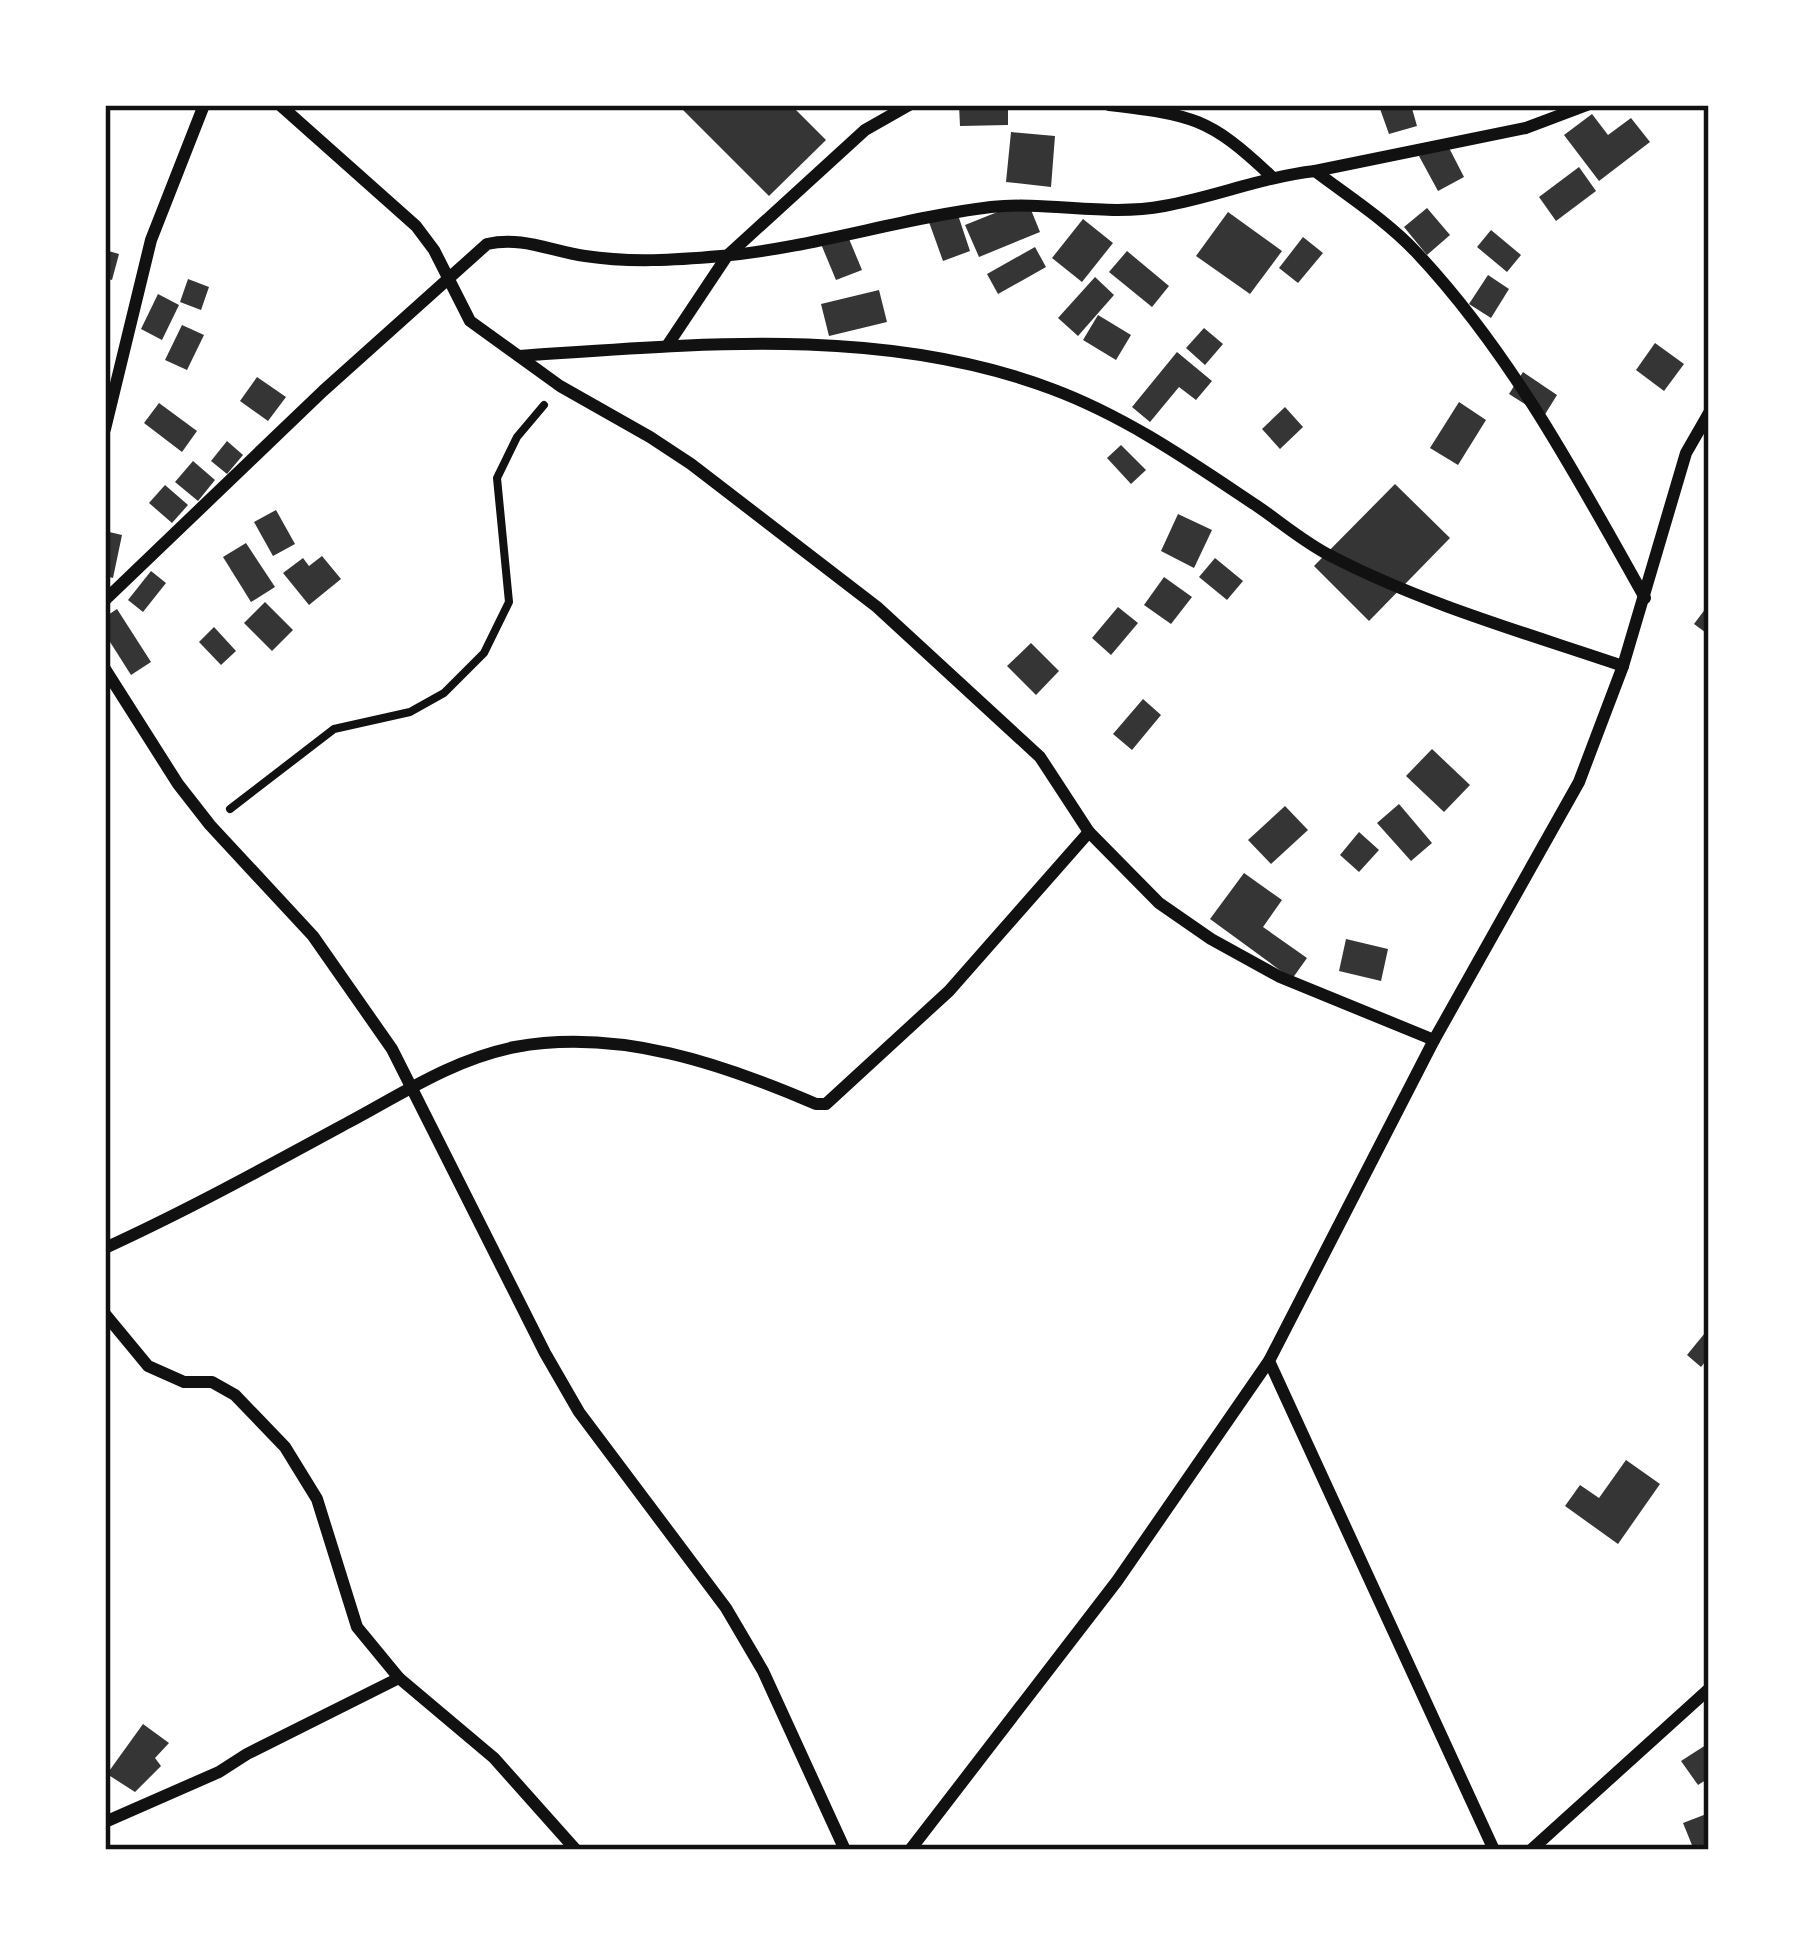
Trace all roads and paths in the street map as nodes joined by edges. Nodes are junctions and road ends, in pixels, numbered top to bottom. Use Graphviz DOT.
graph roads {
  1 [pos="204,105"];
  2 [pos="280,105"];
  3 [pos="909,105"];
  4 [pos="1108,105"];
  5 [pos="1587,105"];
  6 [pos="1315,171"];
  7 [pos="1271,176"];
  8 [pos="727,256"];
  9 [pos="446,278"];
  10 [pos="667,346"];
  11 [pos="518,356"];
  12 [pos="560,386"];
  13 [pos="1709,413"];
  14 [pos="105,429"];
  15 [pos="1645,598"];
  16 [pos="105,600"];
  17 [pos="1623,666"];
  18 [pos="105,669"];
  19 [pos="210,825"];
  20 [pos="1089,832"];
  21 [pos="1434,1040"];
  22 [pos="413,1088"];
  23 [pos="105,1248"];
  24 [pos="105,1314"];
  25 [pos="1269,1360"];
  26 [pos="399,1678"];
  27 [pos="1709,1689"];
  28 [pos="105,1822"];
  29 [pos="576,1850"];
  30 [pos="845,1850"];
  31 [pos="910,1850"];
  32 [pos="1494,1850"];
  33 [pos="1531,1850"];
  1 -- 14 [label="street"];
  2 -- 9 [label="street"];
  3 -- 8 [label="street"];
  4 -- 7 [label="street"];
  5 -- 6 [label="street"];
  6 -- 7 [label="street"];
  6 -- 15 [label="street"];
  7 -- 8 [label="street"];
  8 -- 9 [label="street"];
  8 -- 10 [label="street"];
  9 -- 11 [label="street"];
  9 -- 16 [label="street"];
  10 -- 11 [label="street"];
  10 -- 17 [label="street"];
  11 -- 12 [label="street"];
  12 -- 19 [label="path"];
  12 -- 20 [label="street"];
  13 -- 15 [label="street"];
  15 -- 17 [label="street"];
  17 -- 21 [label="street"];
  18 -- 19 [label="street"];
  19 -- 22 [label="street"];
  20 -- 21 [label="street"];
  20 -- 22 [label="street"];
  21 -- 25 [label="street"];
  22 -- 23 [label="street"];
  22 -- 30 [label="street"];
  24 -- 26 [label="street"];
  25 -- 31 [label="street"];
  25 -- 32 [label="street"];
  26 -- 28 [label="street"];
  26 -- 29 [label="street"];
  27 -- 33 [label="street"];
}
